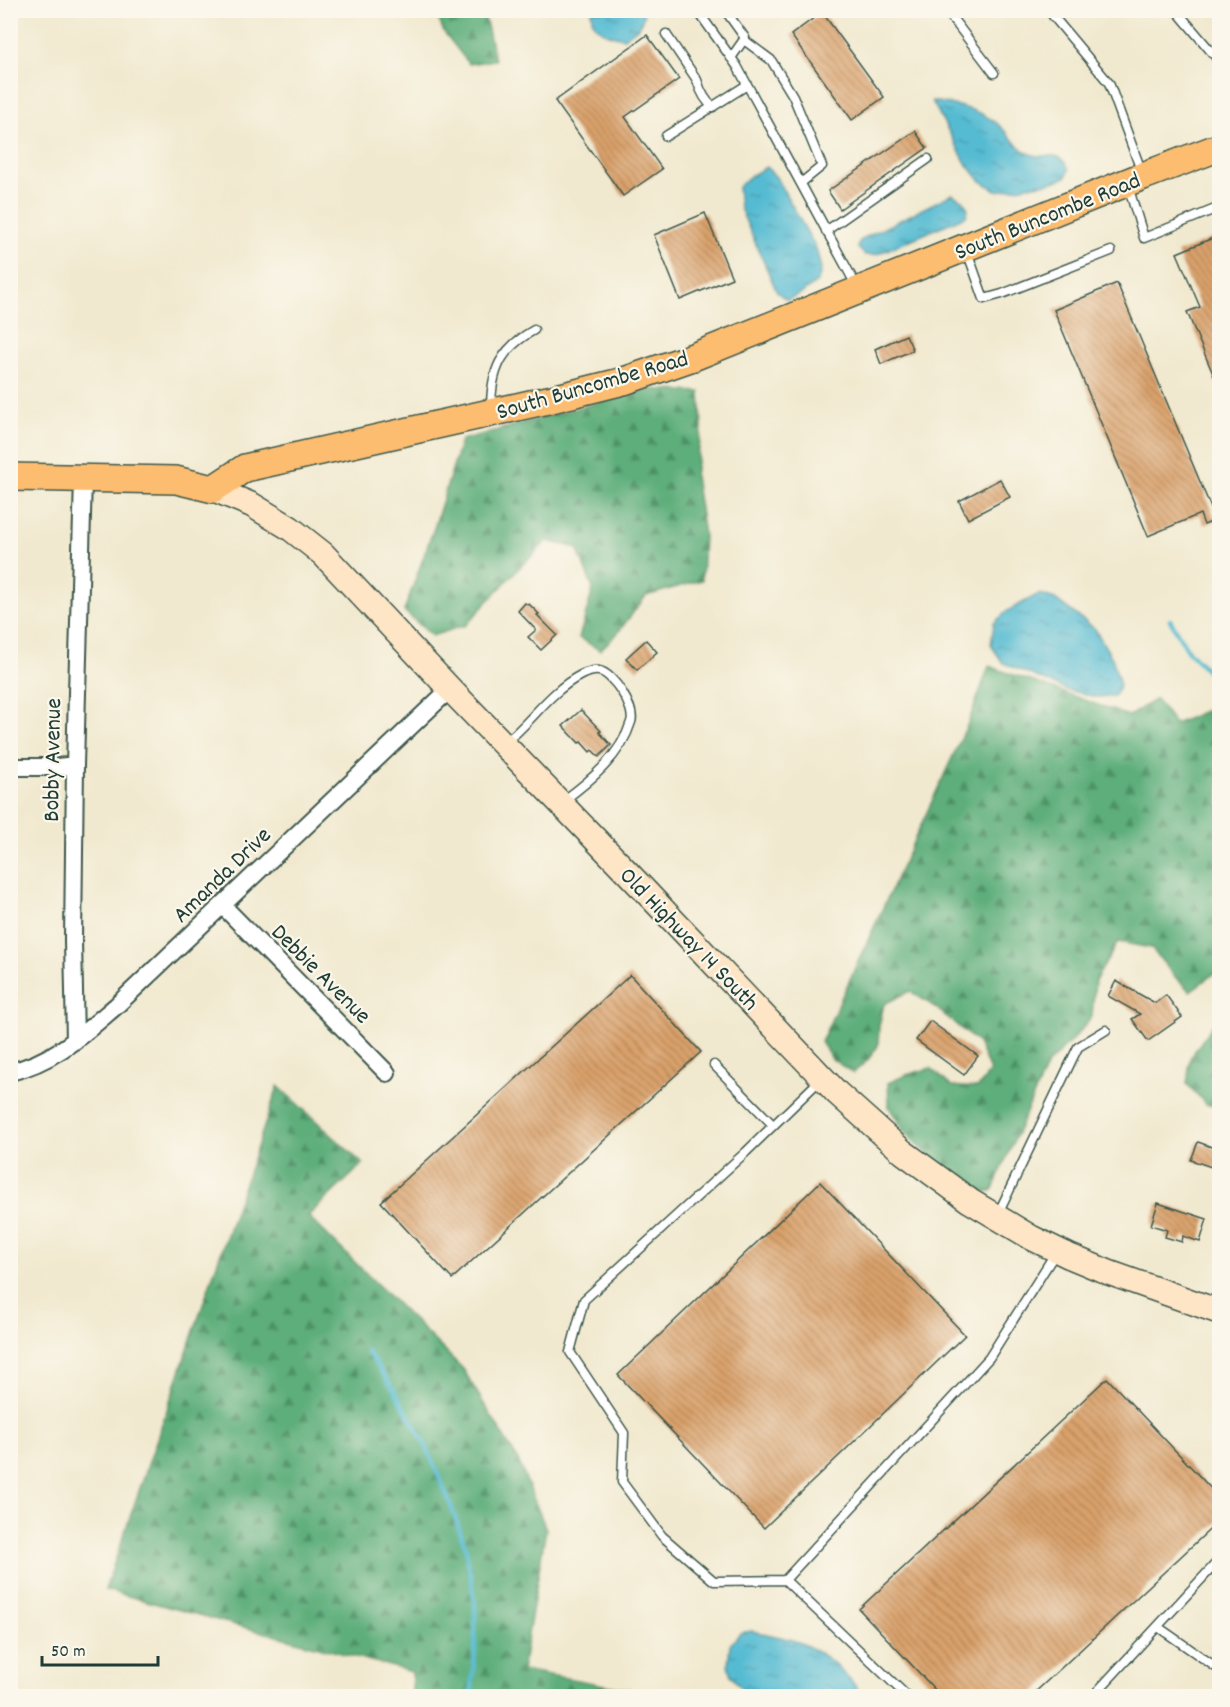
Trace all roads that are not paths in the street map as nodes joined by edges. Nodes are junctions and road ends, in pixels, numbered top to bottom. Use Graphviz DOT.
graph roads {
  1 [pos="697,10"];
  2 [pos="725,10"];
  3 [pos="946,10"];
  4 [pos="1048,10"];
  5 [pos="1176,10"];
  6 [pos="666,34"];
  7 [pos="744,40"];
  8 [pos="731,58"];
  9 [pos="1220,62"];
  10 [pos="994,73"];
  11 [pos="747,85"];
  12 [pos="713,107"];
  13 [pos="666,136"];
  14 [pos="1220,147"];
  15 [pos="928,159"];
  16 [pos="1135,179"];
  17 [pos="801,183"];
  18 [pos="1220,207"];
  19 [pos="826,231"];
  20 [pos="966,247"];
  21 [pos="1110,251"];
  22 [pos="859,291"];
  23 [pos="534,330"];
  24 [pos="491,413"];
  25 [pos="10,477"];
  26 [pos="83,479"];
  27 [pos="213,489"];
  28 [pos="450,689"];
  29 [pos="504,745"];
  30 [pos="75,765"];
  31 [pos="10,767"];
  32 [pos="560,803"];
  33 [pos="223,906"];
  34 [pos="1106,1030"];
  35 [pos="75,1041"];
  36 [pos="714,1065"];
  37 [pos="10,1072"];
  38 [pos="387,1072"];
  39 [pos="823,1078"];
  40 [pos="773,1125"];
  41 [pos="997,1217"];
  42 [pos="1057,1250"];
  43 [pos="1220,1312"];
  44 [pos="1220,1559"];
  45 [pos="785,1580"];
  46 [pos="1158,1627"];
  47 [pos="1220,1670"];
  48 [pos="907,1696"];
  49 [pos="1094,1696"];
  1 -- 8 [label="lane"];
  2 -- 7 [label="lane"];
  3 -- 10 [label="lane"];
  4 -- 16 [label="lane"];
  5 -- 9 [label="lane"];
  6 -- 12 [label="lane"];
  7 -- 8 [label="lane"];
  7 -- 17 [label="lane"];
  8 -- 11 [label="lane"];
  11 -- 12 [label="lane"];
  11 -- 17 [label="lane"];
  12 -- 13 [label="lane"];
  14 -- 16 [label="main road, South Buncombe Road"];
  15 -- 19 [label="lane"];
  16 -- 18 [label="lane"];
  16 -- 20 [label="main road, South Buncombe Road"];
  17 -- 19 [label="lane"];
  19 -- 22 [label="lane"];
  20 -- 21 [label="lane"];
  20 -- 22 [label="main road, South Buncombe Road"];
  22 -- 24 [label="main road, South Buncombe Road"];
  23 -- 24 [label="lane"];
  24 -- 27 [label="main road, South Buncombe Road"];
  25 -- 26 [label="main road"];
  26 -- 27 [label="main road"];
  26 -- 30 [label="street, Bobby Avenue"];
  27 -- 28 [label="street, Old Highway 14 South"];
  28 -- 29 [label="street, Old Highway 14 South"];
  28 -- 33 [label="street, Amanda Drive"];
  29 -- 32 [label="street, Old Highway 14 South"];
  29 -- 32 [label="lane"];
  30 -- 31 [label="street"];
  30 -- 35 [label="street, Bobby Avenue"];
  32 -- 39 [label="street, Old Highway 14 South"];
  33 -- 35 [label="street, Amanda Drive"];
  33 -- 38 [label="street, Debbie Avenue"];
  34 -- 41 [label="lane"];
  35 -- 37 [label="street, Amanda Drive"];
  36 -- 40 [label="lane"];
  39 -- 40 [label="lane"];
  39 -- 41 [label="street, Old Highway 14 South"];
  40 -- 45 [label="lane"];
  41 -- 42 [label="street, Old Highway 14 South"];
  42 -- 43 [label="street, Old Highway 14 South"];
  42 -- 45 [label="lane"];
  44 -- 46 [label="lane"];
  45 -- 48 [label="lane"];
  46 -- 47 [label="lane"];
  46 -- 49 [label="lane"];
}
